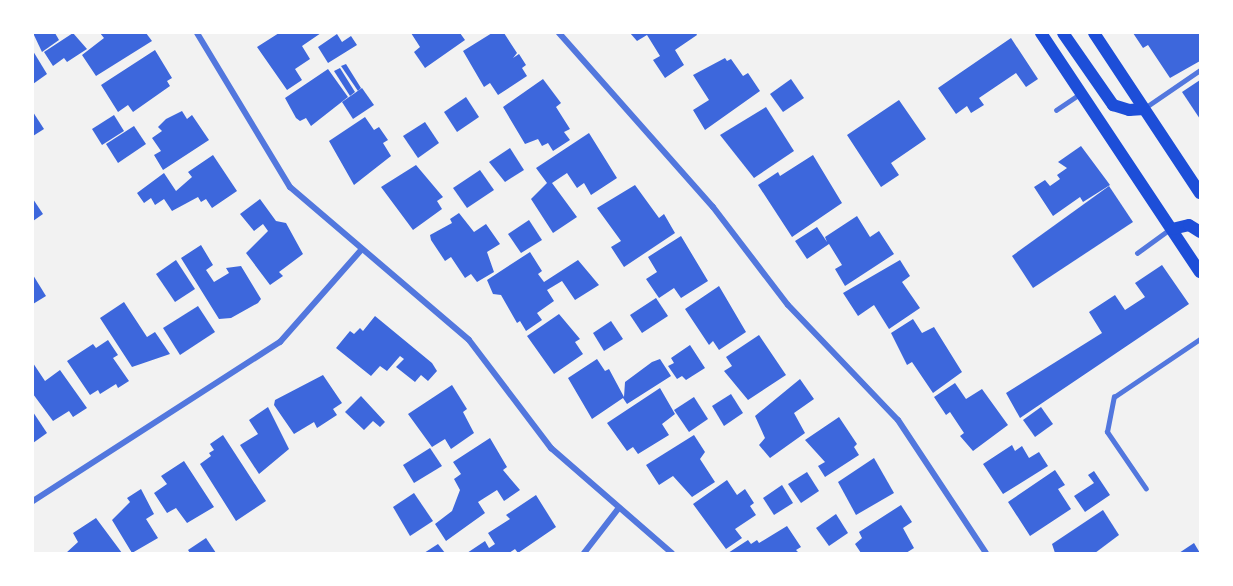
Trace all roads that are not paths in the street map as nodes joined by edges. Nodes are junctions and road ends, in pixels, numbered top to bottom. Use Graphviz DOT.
graph roads {
  1 [pos="197,33"];
  2 [pos="559,33"];
  3 [pos="1041,33"];
  4 [pos="1063,33"];
  5 [pos="1094,33"];
  6 [pos="1200,70"];
  7 [pos="1080,94"];
  8 [pos="1144,109"];
  9 [pos="1056,111"];
  10 [pos="1200,193"];
  11 [pos="1172,229"];
  12 [pos="1200,232"];
  13 [pos="361,250"];
  14 [pos="1137,253"];
  15 [pos="1200,272"];
  16 [pos="1200,339"];
  17 [pos="1146,489"];
  18 [pos="33,501"];
  19 [pos="618,509"];
  20 [pos="584,553"];
  21 [pos="672,553"];
  22 [pos="986,553"];
  1 -- 13 [label="street"];
  2 -- 22 [label="street"];
  3 -- 7 [label="main road"];
  4 -- 8 [label="main road"];
  5 -- 8 [label="main road"];
  6 -- 8 [label="lane"];
  7 -- 9 [label="lane"];
  7 -- 11 [label="main road"];
  8 -- 10 [label="main road"];
  11 -- 12 [label="main road"];
  11 -- 14 [label="lane"];
  11 -- 15 [label="main road"];
  13 -- 18 [label="street"];
  13 -- 19 [label="street"];
  16 -- 17 [label="lane"];
  19 -- 20 [label="street"];
  19 -- 21 [label="street"];
}
